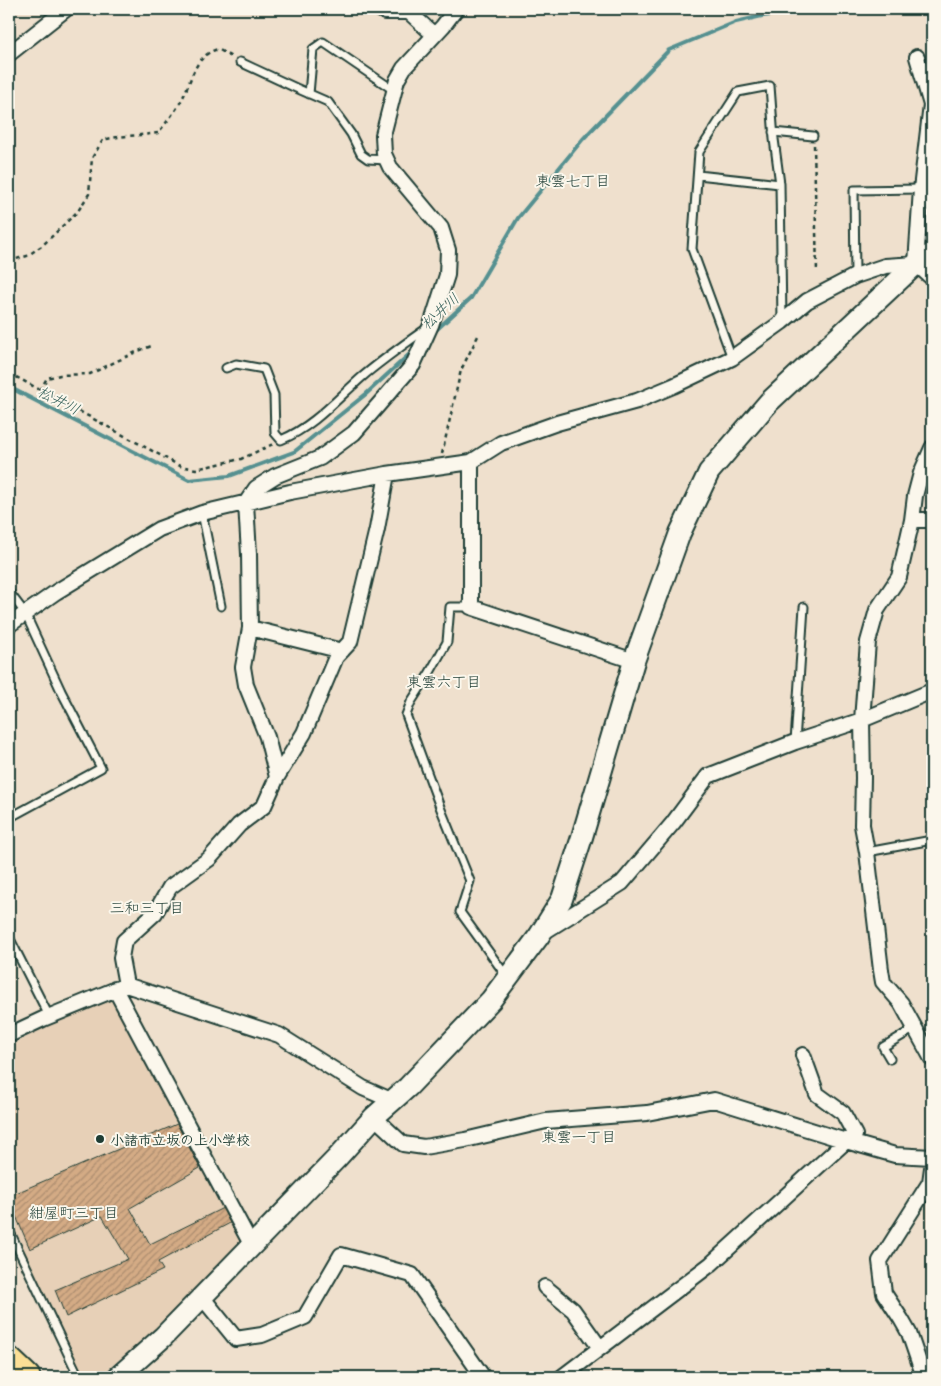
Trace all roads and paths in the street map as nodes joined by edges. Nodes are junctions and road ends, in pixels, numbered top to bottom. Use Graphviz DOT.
graph roads {
  1 [pos="66,9"];
  2 [pos="380,9"];
  3 [pos="456,9"];
  4 [pos="434,35"];
  5 [pos="9,54"];
  6 [pos="917,57"];
  7 [pos="240,62"];
  8 [pos="395,90"];
  9 [pos="309,94"];
  10 [pos="773,132"];
  11 [pos="814,136"];
  12 [pos="387,160"];
  13 [pos="698,175"];
  14 [pos="780,184"];
  15 [pos="921,190"];
  16 [pos="924,259"];
  17 [pos="9,261"];
  18 [pos="817,273"];
  19 [pos="855,276"];
  20 [pos="932,278"];
  21 [pos="782,322"];
  22 [pos="431,325"];
  23 [pos="479,334"];
  24 [pos="154,345"];
  25 [pos="732,358"];
  26 [pos="226,368"];
  27 [pos="9,373"];
  28 [pos="40,390"];
  29 [pos="281,440"];
  30 [pos="932,448"];
  31 [pos="471,462"];
  32 [pos="442,466"];
  33 [pos="386,474"];
  34 [pos="246,503"];
  35 [pos="202,513"];
  36 [pos="912,520"];
  37 [pos="932,520"];
  38 [pos="9,592"];
  39 [pos="221,606"];
  40 [pos="471,607"];
  41 [pos="804,607"];
  42 [pos="26,613"];
  43 [pos="9,625"];
  44 [pos="250,628"];
  45 [pos="342,651"];
  46 [pos="634,661"];
  47 [pos="932,691"];
  48 [pos="862,720"];
  49 [pos="794,742"];
  50 [pos="277,777"];
  51 [pos="9,818"];
  52 [pos="932,840"];
  53 [pos="867,852"];
  54 [pos="539,936"];
  55 [pos="9,937"];
  56 [pos="508,978"];
  57 [pos="121,987"];
  58 [pos="49,1016"];
  59 [pos="915,1028"];
  60 [pos="9,1035"];
  61 [pos="804,1055"];
  62 [pos="890,1059"];
  63 [pos="932,1059"];
  64 [pos="393,1101"];
  65 [pos="374,1117"];
  66 [pos="846,1141"];
  67 [pos="932,1158"];
  68 [pos="932,1168"];
  69 [pos="9,1230"];
  70 [pos="252,1246"];
  71 [pos="545,1287"];
  72 [pos="202,1297"];
  73 [pos="600,1348"];
  74 [pos="9,1360"];
  75 [pos="27,1377"];
  76 [pos="79,1377"];
  77 [pos="118,1377"];
  78 [pos="484,1377"];
  79 [pos="562,1377"];
  80 [pos="924,1377"];
  1 -- 5 [label="street"];
  2 -- 4 [label="street"];
  3 -- 4 [label="street"];
  4 -- 8 [label="street"];
  6 -- 15 [label="street"];
  7 -- 9 [label="lane"];
  7 -- 17 [label="path"];
  8 -- 9 [label="lane"];
  8 -- 12 [label="street"];
  9 -- 12 [label="lane"];
  10 -- 11 [label="lane"];
  10 -- 13 [label="lane"];
  10 -- 14 [label="lane"];
  11 -- 18 [label="path"];
  12 -- 22 [label="street"];
  13 -- 14 [label="lane"];
  13 -- 25 [label="lane"];
  14 -- 21 [label="lane"];
  15 -- 16 [label="street"];
  15 -- 19 [label="lane"];
  16 -- 19 [label="street"];
  16 -- 20 [label="street"];
  16 -- 46 [label="street"];
  19 -- 21 [label="street"];
  21 -- 25 [label="street"];
  22 -- 29 [label="lane"];
  22 -- 34 [label="street"];
  23 -- 32 [label="path"];
  24 -- 28 [label="path"];
  25 -- 31 [label="street"];
  26 -- 29 [label="lane"];
  27 -- 28 [label="path"];
  28 -- 29 [label="path"];
  30 -- 36 [label="street"];
  31 -- 32 [label="street"];
  31 -- 40 [label="street"];
  32 -- 33 [label="street"];
  33 -- 34 [label="street"];
  33 -- 45 [label="street"];
  34 -- 35 [label="street"];
  34 -- 44 [label="street"];
  35 -- 39 [label="lane"];
  35 -- 42 [label="street"];
  36 -- 37 [label="street"];
  36 -- 48 [label="street"];
  38 -- 42 [label="lane"];
  40 -- 46 [label="street"];
  40 -- 56 [label="lane"];
  41 -- 49 [label="lane"];
  42 -- 43 [label="street"];
  42 -- 51 [label="lane"];
  44 -- 45 [label="street"];
  44 -- 50 [label="street"];
  45 -- 50 [label="street"];
  46 -- 54 [label="street"];
  47 -- 48 [label="street"];
  48 -- 49 [label="street"];
  48 -- 53 [label="street"];
  49 -- 54 [label="street"];
  50 -- 57 [label="street"];
  52 -- 53 [label="lane"];
  53 -- 59 [label="street"];
  54 -- 56 [label="street"];
  55 -- 58 [label="lane"];
  56 -- 64 [label="street"];
  57 -- 58 [label="street"];
  57 -- 64 [label="street"];
  57 -- 70 [label="street"];
  58 -- 60 [label="street"];
  59 -- 62 [label="lane"];
  59 -- 63 [label="street"];
  61 -- 66 [label="street"];
  64 -- 65 [label="street"];
  65 -- 66 [label="street"];
  65 -- 70 [label="street"];
  66 -- 67 [label="street"];
  66 -- 73 [label="street"];
  68 -- 80 [label="street"];
  69 -- 76 [label="lane"];
  70 -- 72 [label="street"];
  71 -- 73 [label="street"];
  72 -- 77 [label="street"];
  72 -- 78 [label="street"];
  73 -- 79 [label="street"];
  74 -- 75 [label="highway"];
}
